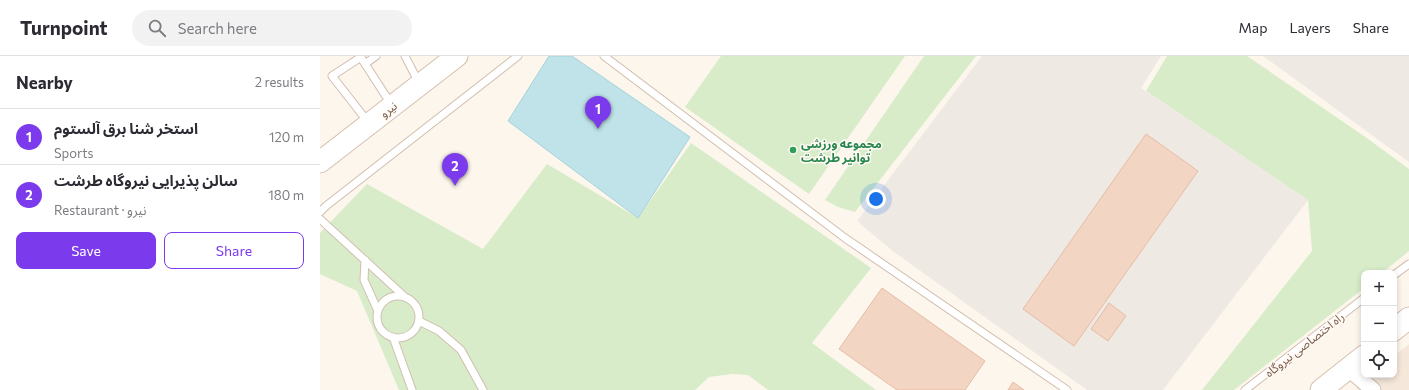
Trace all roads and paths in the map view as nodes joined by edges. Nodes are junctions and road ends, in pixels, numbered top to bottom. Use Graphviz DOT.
graph roads {
  1 [pos="376,56"];
  2 [pos="405,56"];
  3 [pos="457,56"];
  4 [pos="518,56"];
  5 [pos="604,56"];
  6 [pos="362,59"];
  7 [pos="420,85"];
  8 [pos="392,106"];
  9 [pos="369,124"];
  10 [pos="320,162"];
  11 [pos="320,212"];
  12 [pos="320,219"];
  13 [pos="365,260"];
  14 [pos="1409,264"];
  15 [pos="1397,273"];
  16 [pos="406,298"];
  17 [pos="1361,300"];
  18 [pos="378,311"];
  19 [pos="1409,318"];
  20 [pos="419,321"];
  21 [pos="1397,328"];
  22 [pos="393,337"];
  23 [pos="1356,362"];
  24 [pos="412,390"];
  25 [pos="483,390"];
  26 [pos="1067,390"];
  27 [pos="1245,390"];
  28 [pos="1321,390"];
  29 [pos="1372,390"];
  1 -- 6 [label="lane"];
  2 -- 7 [label="lane"];
  3 -- 7 [label="street, نیرو"];
  4 -- 11 [label="lane"];
  5 -- 26 [label="lane"];
  6 -- 8 [label="lane"];
  6 -- 9 [label="lane"];
  7 -- 8 [label="street, نیرو"];
  8 -- 9 [label="street, نیرو"];
  9 -- 10 [label="street, نیرو"];
  12 -- 13 [label="lane"];
  13 -- 16 [label="lane"];
  13 -- 18 [label="lane"];
  14 -- 15 [label="lane"];
  16 -- 18 [label="lane"];
  16 -- 20 [label="lane"];
  17 -- 27 [label="lane, راه اختصاصی نیروگاه"];
  18 -- 22 [label="lane"];
  19 -- 21 [label="street"];
  20 -- 22 [label="lane"];
  20 -- 25 [label="lane"];
  22 -- 24 [label="lane"];
  23 -- 28 [label="street"];
  23 -- 29 [label="street"];
}
